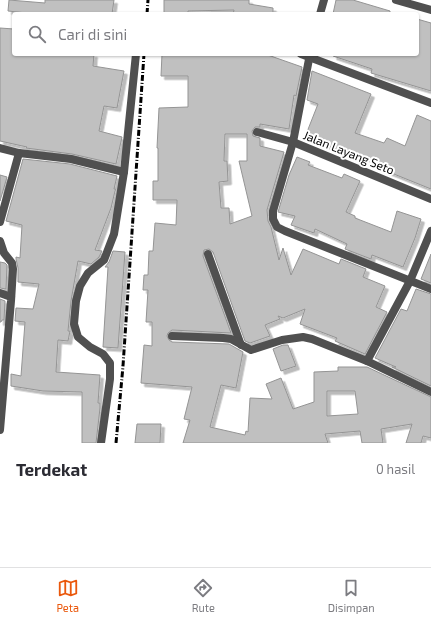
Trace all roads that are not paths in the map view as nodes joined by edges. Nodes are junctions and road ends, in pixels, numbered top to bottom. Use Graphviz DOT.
graph roads {
  1 [pos="324,0"];
  2 [pos="396,0"];
  3 [pos="431,10"];
  4 [pos="321,12"];
  5 [pos="136,56"];
  6 [pos="307,56"];
  7 [pos="310,56"];
  8 [pos="431,103"];
  9 [pos="257,132"];
  10 [pos="293,142"];
  11 [pos="0,148"];
  12 [pos="20,153"];
  13 [pos="124,172"];
  14 [pos="431,199"];
  15 [pos="0,222"];
  16 [pos="431,231"];
  17 [pos="0,241"];
  18 [pos="208,254"];
  19 [pos="410,281"];
  20 [pos="431,289"];
  21 [pos="0,293"];
  22 [pos="11,297"];
  23 [pos="172,336"];
  24 [pos="241,345"];
  25 [pos="368,361"];
  26 [pos="431,392"];
  27 [pos="0,430"];
  28 [pos="101,443"];
  1 -- 4 [label="street"];
  2 -- 3 [label="street"];
  5 -- 13 [label="street"];
  6 -- 10 [label="street"];
  7 -- 8 [label="street"];
  9 -- 10 [label="street, Jalan Layang Seto"];
  10 -- 14 [label="street, Jalan Layang Seto"];
  10 -- 19 [label="street"];
  11 -- 12 [label="street"];
  12 -- 13 [label="street"];
  12 -- 15 [label="street"];
  13 -- 28 [label="street"];
  16 -- 19 [label="street"];
  17 -- 22 [label="street"];
  18 -- 24 [label="street"];
  19 -- 20 [label="street"];
  19 -- 25 [label="street"];
  21 -- 22 [label="street"];
  22 -- 27 [label="street"];
  23 -- 24 [label="street"];
  24 -- 25 [label="street"];
  25 -- 26 [label="street"];
}
